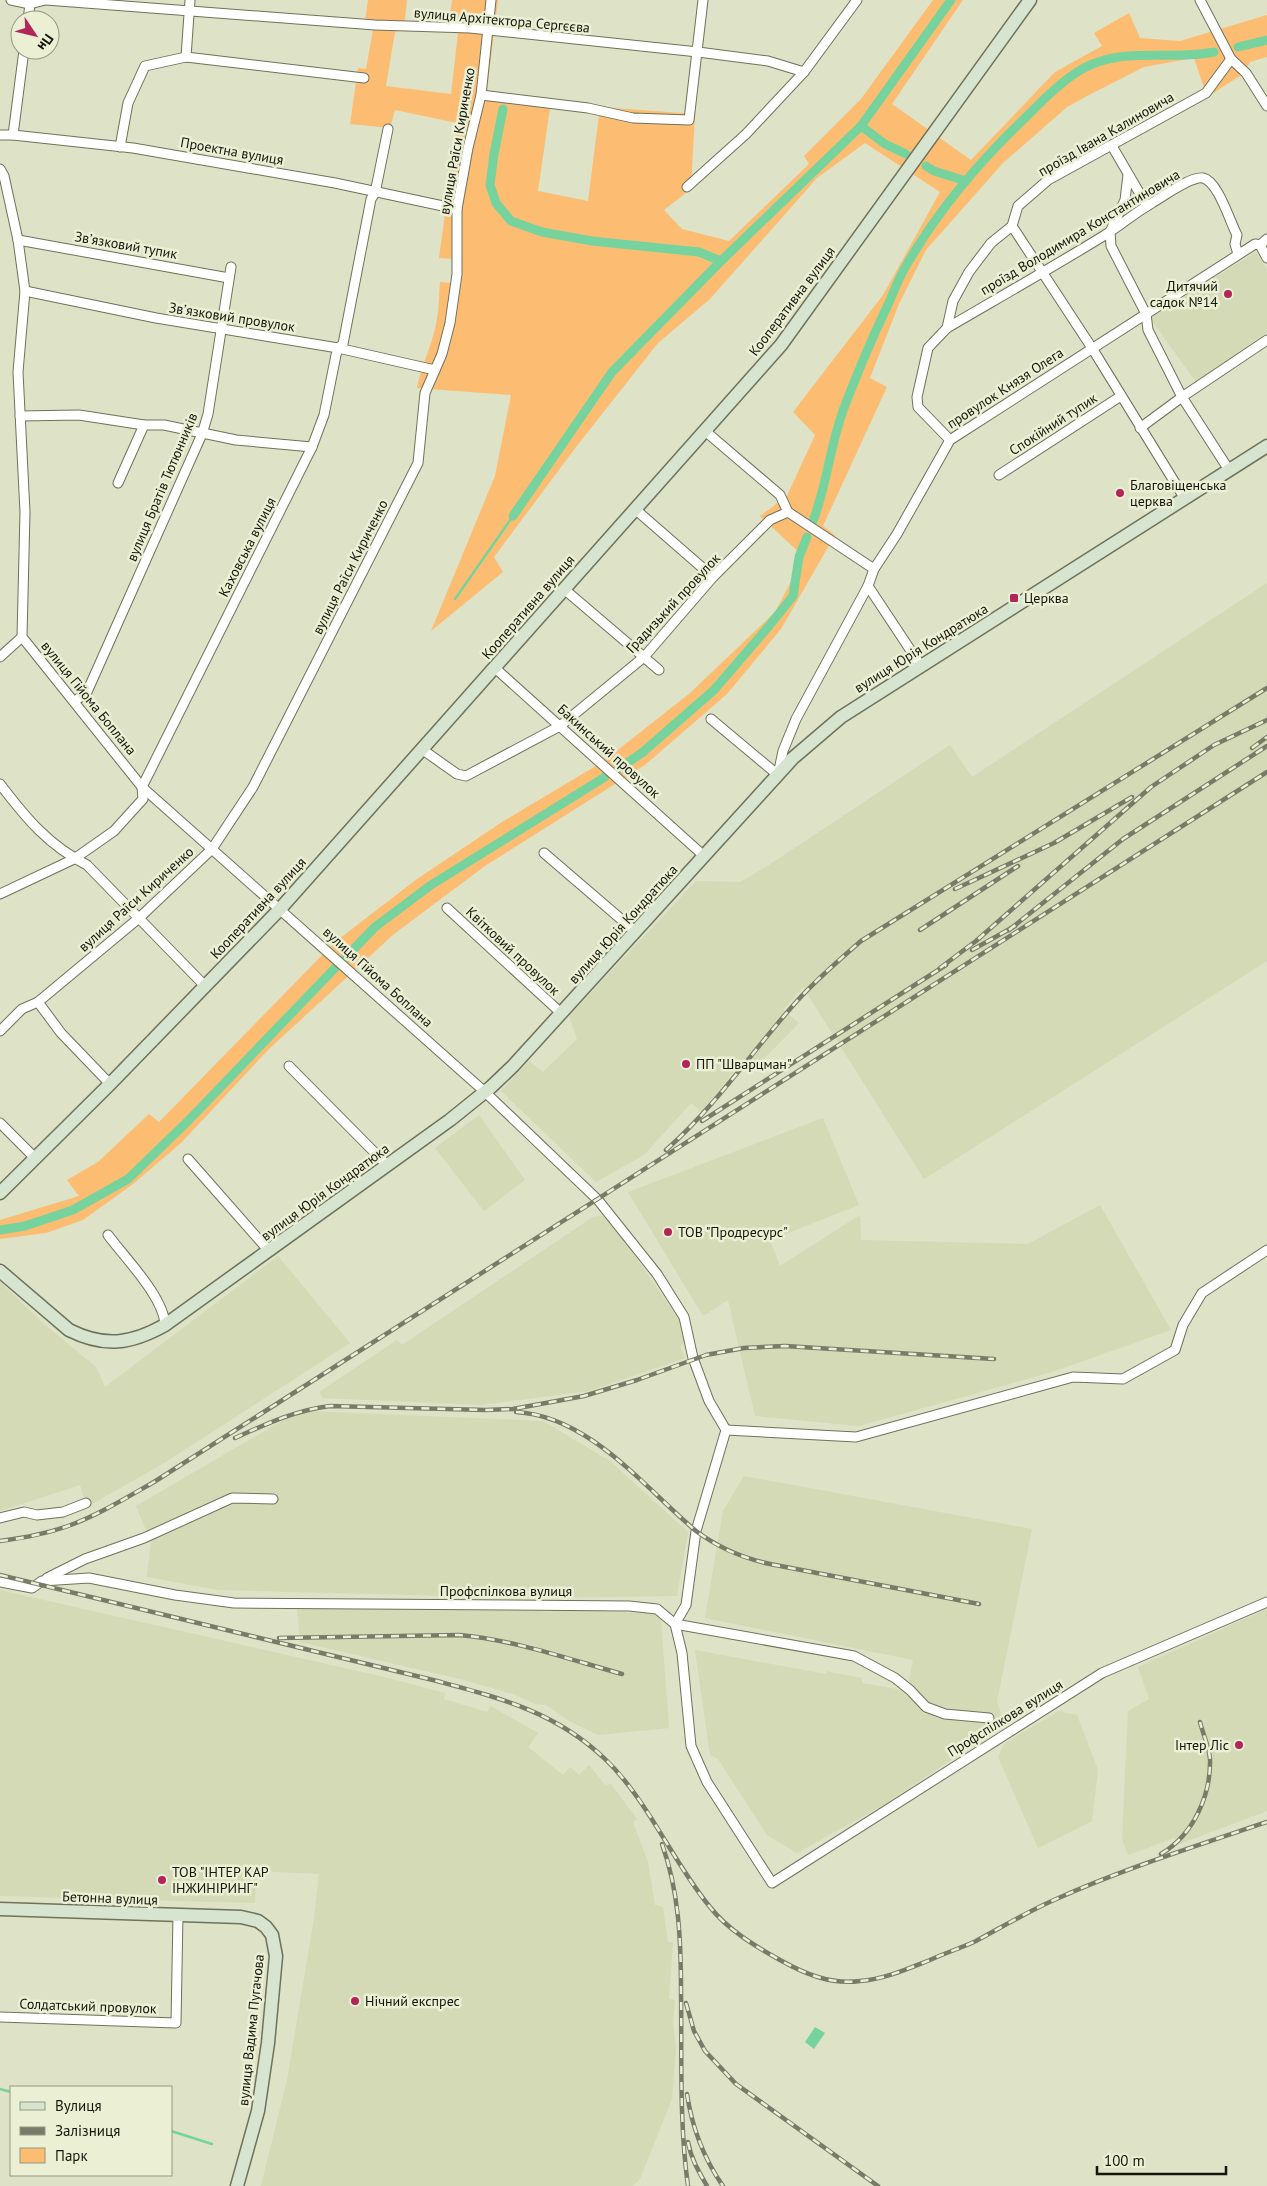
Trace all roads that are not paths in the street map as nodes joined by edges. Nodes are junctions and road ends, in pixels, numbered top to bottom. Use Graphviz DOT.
graph roads {
  1 [pos="12,0"];
  2 [pos="45,0"];
  3 [pos="190,0"];
  4 [pos="491,0"];
  5 [pos="703,0"];
  6 [pos="857,0"];
  7 [pos="1030,0"];
  8 [pos="1200,0"];
  9 [pos="30,4"];
  10 [pos="29,10"];
  11 [pos="189,11"];
  12 [pos="488,30"];
  13 [pos="698,52"];
  14 [pos="186,58"];
  15 [pos="1231,59"];
  16 [pos="23,60"];
  17 [pos="804,72"];
  18 [pos="364,78"];
  19 [pos="481,95"];
  20 [pos="1267,106"];
  21 [pos="388,129"];
  22 [pos="0,135"];
  23 [pos="13,135"];
  24 [pos="1112,146"];
  25 [pos="120,147"];
  26 [pos="0,169"];
  27 [pos="1128,175"];
  28 [pos="687,187"];
  29 [pos="375,193"];
  30 [pos="1147,206"];
  31 [pos="457,209"];
  32 [pos="1012,226"];
  33 [pos="1110,232"];
  34 [pos="18,240"];
  35 [pos="1264,242"];
  36 [pos="1238,254"];
  37 [pos="1267,258"];
  38 [pos="231,267"];
  39 [pos="1043,272"];
  40 [pos="229,278"];
  41 [pos="25,291"];
  42 [pos="1146,314"];
  43 [pos="947,328"];
  44 [pos="222,329"];
  45 [pos="1267,340"];
  46 [pos="338,348"];
  47 [pos="1092,348"];
  48 [pos="434,370"];
  49 [pos="1121,396"];
  50 [pos="1182,397"];
  51 [pos="20,416"];
  52 [pos="144,424"];
  53 [pos="1140,428"];
  54 [pos="704,430"];
  55 [pos="202,434"];
  56 [pos="950,440"];
  57 [pos="1267,446"];
  58 [pos="312,447"];
  59 [pos="1228,470"];
  60 [pos="999,475"];
  61 [pos="118,483"];
  62 [pos="1185,499"];
  63 [pos="635,509"];
  64 [pos="788,512"];
  65 [pos="874,569"];
  66 [pos="713,577"];
  67 [pos="868,586"];
  68 [pos="564,589"];
  69 [pos="22,637"];
  70 [pos="0,657"];
  71 [pos="644,657"];
  72 [pos="921,666"];
  73 [pos="495,668"];
  74 [pos="659,670"];
  75 [pos="75,701"];
  76 [pos="711,719"];
  77 [pos="560,726"];
  78 [pos="423,750"];
  79 [pos="778,776"];
  80 [pos="0,784"];
  81 [pos="142,787"];
  82 [pos="212,849"];
  83 [pos="544,853"];
  84 [pos="704,856"];
  85 [pos="74,859"];
  86 [pos="0,894"];
  87 [pos="447,908"];
  88 [pos="280,909"];
  89 [pos="139,918"];
  90 [pos="636,932"];
  91 [pos="205,986"];
  92 [pos="38,1002"];
  93 [pos="561,1014"];
  94 [pos="0,1031"];
  95 [pos="288,1066"];
  96 [pos="110,1084"];
  97 [pos="485,1092"];
  98 [pos="0,1123"];
  99 [pos="36,1159"];
  100 [pos="188,1159"];
  101 [pos="387,1165"];
  102 [pos="0,1193"];
  103 [pos="108,1235"];
  104 [pos="1267,1250"];
  105 [pos="270,1251"];
  106 [pos="0,1271"];
  107 [pos="165,1325"];
  108 [pos="726,1430"];
  109 [pos="273,1499"];
  110 [pos="86,1502"];
  111 [pos="0,1518"];
  112 [pos="42,1581"];
  113 [pos="0,1582"];
  114 [pos="1267,1602"];
  115 [pos="675,1624"];
  116 [pos="989,1718"];
  117 [pos="0,1909"];
  118 [pos="178,1915"];
  119 [pos="272,1935"];
  120 [pos="0,2017"];
  121 [pos="237,2186"];
  1 -- 9 [label="street, вулиця Архітектора Сергєєва"];
  2 -- 9 [label="street, вулиця Архітектора Сергєєва"];
  2 -- 11 [label="street, вулиця Архітектора Сергєєва"];
  3 -- 11 [label="street"];
  4 -- 12 [label="street, вулиця Раїси Кириченко"];
  5 -- 13 [label="street"];
  6 -- 17 [label="street"];
  7 -- 54 [label="street, Кооперативна вулиця"];
  8 -- 15 [label="street"];
  9 -- 10 [label="street"];
  11 -- 12 [label="street, вулиця Архітектора Сергєєва"];
  11 -- 14 [label="street"];
  12 -- 13 [label="street, вулиця Архітектора Сергєєва"];
  12 -- 19 [label="street, вулиця Раїси Кириченко"];
  13 -- 17 [label="street, вулиця Архітектора Сергєєва"];
  13 -- 19 [label="street"];
  14 -- 18 [label="street"];
  14 -- 25 [label="street"];
  15 -- 20 [label="street"];
  15 -- 24 [label="street, проїзд Івана Калиновича"];
  16 -- 23 [label="street"];
  17 -- 28 [label="street"];
  19 -- 31 [label="street, вулиця Раїси Кириченко"];
  21 -- 29 [label="street, Каховська вулиця"];
  22 -- 23 [label="street, Проектна вулиця"];
  23 -- 25 [label="street, Проектна вулиця"];
  24 -- 27 [label="street"];
  24 -- 32 [label="street, проїзд Івана Калиновича"];
  25 -- 29 [label="street, Проектна вулиця"];
  26 -- 34 [label="street, вулиця Гійома Боплана"];
  27 -- 30 [label="street"];
  27 -- 33 [label="street"];
  29 -- 31 [label="street, Проектна вулиця"];
  29 -- 46 [label="street, Каховська вулиця"];
  30 -- 33 [label="street, проїзд Володимира Константиновича"];
  30 -- 36 [label="street, проїзд Володимира Константиновича"];
  31 -- 48 [label="street, вулиця Раїси Кириченко"];
  32 -- 39 [label="street"];
  32 -- 43 [label="street, проїзд Івана Калиновича"];
  33 -- 39 [label="street, проїзд Володимира Константиновича"];
  33 -- 42 [label="street"];
  34 -- 40 [label="street, Звʼязковий тупик"];
  34 -- 41 [label="street, вулиця Гійома Боплана"];
  35 -- 36 [label="street, провулок Князя Олега"];
  35 -- 37 [label="street"];
  36 -- 42 [label="street, провулок Князя Олега"];
  38 -- 40 [label="street, вулиця Братів Тютюнників"];
  39 -- 43 [label="street, проїзд Володимира Константиновича"];
  39 -- 47 [label="street"];
  40 -- 44 [label="street, вулиця Братів Тютюнників"];
  41 -- 44 [label="street, Звʼязковий провулок"];
  41 -- 51 [label="street, вулиця Гійома Боплана"];
  42 -- 47 [label="street, провулок Князя Олега"];
  42 -- 50 [label="street"];
  43 -- 56 [label="street"];
  44 -- 46 [label="street, Звʼязковий провулок"];
  44 -- 55 [label="street, вулиця Братів Тютюнників"];
  45 -- 50 [label="street"];
  46 -- 48 [label="street, Звʼязковий провулок"];
  46 -- 58 [label="street, Каховська вулиця"];
  47 -- 49 [label="street"];
  47 -- 56 [label="street, провулок Князя Олега"];
  48 -- 82 [label="street, вулиця Раїси Кириченко"];
  49 -- 53 [label="street"];
  49 -- 60 [label="street, Спокійний тупик"];
  50 -- 53 [label="street"];
  50 -- 59 [label="street"];
  51 -- 52 [label="street"];
  51 -- 69 [label="street, вулиця Гійома Боплана"];
  52 -- 55 [label="street"];
  52 -- 61 [label="street"];
  53 -- 62 [label="street"];
  54 -- 63 [label="street, Кооперативна вулиця"];
  54 -- 64 [label="street"];
  55 -- 58 [label="street"];
  55 -- 75 [label="street, вулиця Братів Тютюнників"];
  56 -- 65 [label="street, провулок Князя Олега"];
  57 -- 59 [label="street, вулиця Юрія Кондратюка"];
  58 -- 81 [label="street, Каховська вулиця"];
  59 -- 62 [label="street, вулиця Юрія Кондратюка"];
  62 -- 72 [label="street, вулиця Юрія Кондратюка"];
  63 -- 66 [label="street"];
  63 -- 68 [label="street, Кооперативна вулиця"];
  64 -- 65 [label="street"];
  64 -- 66 [label="street, Градизький провулок"];
  65 -- 67 [label="street, провулок Князя Олега"];
  66 -- 71 [label="street, Градизький провулок"];
  67 -- 72 [label="street"];
  67 -- 79 [label="street, провулок Князя Олега"];
  68 -- 71 [label="street"];
  68 -- 73 [label="street, Кооперативна вулиця"];
  69 -- 70 [label="street"];
  69 -- 75 [label="street, вулиця Гійома Боплана"];
  71 -- 74 [label="street"];
  71 -- 77 [label="street, Градизький провулок"];
  72 -- 79 [label="street, вулиця Юрія Кондратюка"];
  73 -- 77 [label="street, Бакинський провулок"];
  73 -- 78 [label="street, Кооперативна вулиця"];
  75 -- 81 [label="street, вулиця Гійома Боплана"];
  76 -- 79 [label="street"];
  77 -- 78 [label="street, Градизький провулок"];
  77 -- 84 [label="street, Бакинський провулок"];
  78 -- 88 [label="street, Кооперативна вулиця"];
  79 -- 84 [label="street, вулиця Юрія Кондратюка"];
  80 -- 85 [label="street"];
  81 -- 82 [label="street, вулиця Гійома Боплана"];
  81 -- 85 [label="street, Каховська вулиця"];
  82 -- 88 [label="street, вулиця Гійома Боплана"];
  82 -- 89 [label="street, вулиця Раїси Кириченко"];
  83 -- 90 [label="street"];
  84 -- 90 [label="street, вулиця Юрія Кондратюка"];
  85 -- 86 [label="street, Каховська вулиця"];
  85 -- 89 [label="street"];
  87 -- 93 [label="street, Квітковий провулок"];
  88 -- 91 [label="street, Кооперативна вулиця"];
  88 -- 97 [label="street, вулиця Гійома Боплана"];
  89 -- 91 [label="street"];
  89 -- 92 [label="street, вулиця Раїси Кириченко"];
  90 -- 93 [label="street, вулиця Юрія Кондратюка"];
  91 -- 96 [label="street, Кооперативна вулиця"];
  92 -- 94 [label="street, вулиця Раїси Кириченко"];
  92 -- 96 [label="street"];
  93 -- 97 [label="street, вулиця Юрія Кондратюка"];
  95 -- 101 [label="street"];
  96 -- 99 [label="street, Кооперативна вулиця"];
  97 -- 101 [label="street, вулиця Юрія Кондратюка"];
  97 -- 108 [label="street, вулиця Гійома Боплана"];
  98 -- 99 [label="street"];
  99 -- 102 [label="street, Кооперативна вулиця"];
  100 -- 105 [label="street"];
  101 -- 105 [label="street, вулиця Юрія Кондратюка"];
  103 -- 107 [label="street"];
  104 -- 108 [label="street"];
  105 -- 107 [label="street, вулиця Юрія Кондратюка"];
  106 -- 107 [label="street, вулиця Юрія Кондратюка"];
  108 -- 115 [label="street"];
  109 -- 112 [label="street"];
  110 -- 111 [label="street"];
  112 -- 113 [label="street, Профспілкова вулиця"];
  112 -- 115 [label="street, Профспілкова вулиця"];
  114 -- 115 [label="street, Профспілкова вулиця"];
  115 -- 116 [label="street, Профспілкова вулиця"];
  117 -- 118 [label="street, Бетонна вулиця"];
  118 -- 119 [label="street, Бетонна вулиця"];
  118 -- 120 [label="street, Солдатський провулок"];
  119 -- 121 [label="street, вулиця Вадима Пугачова"];
}
